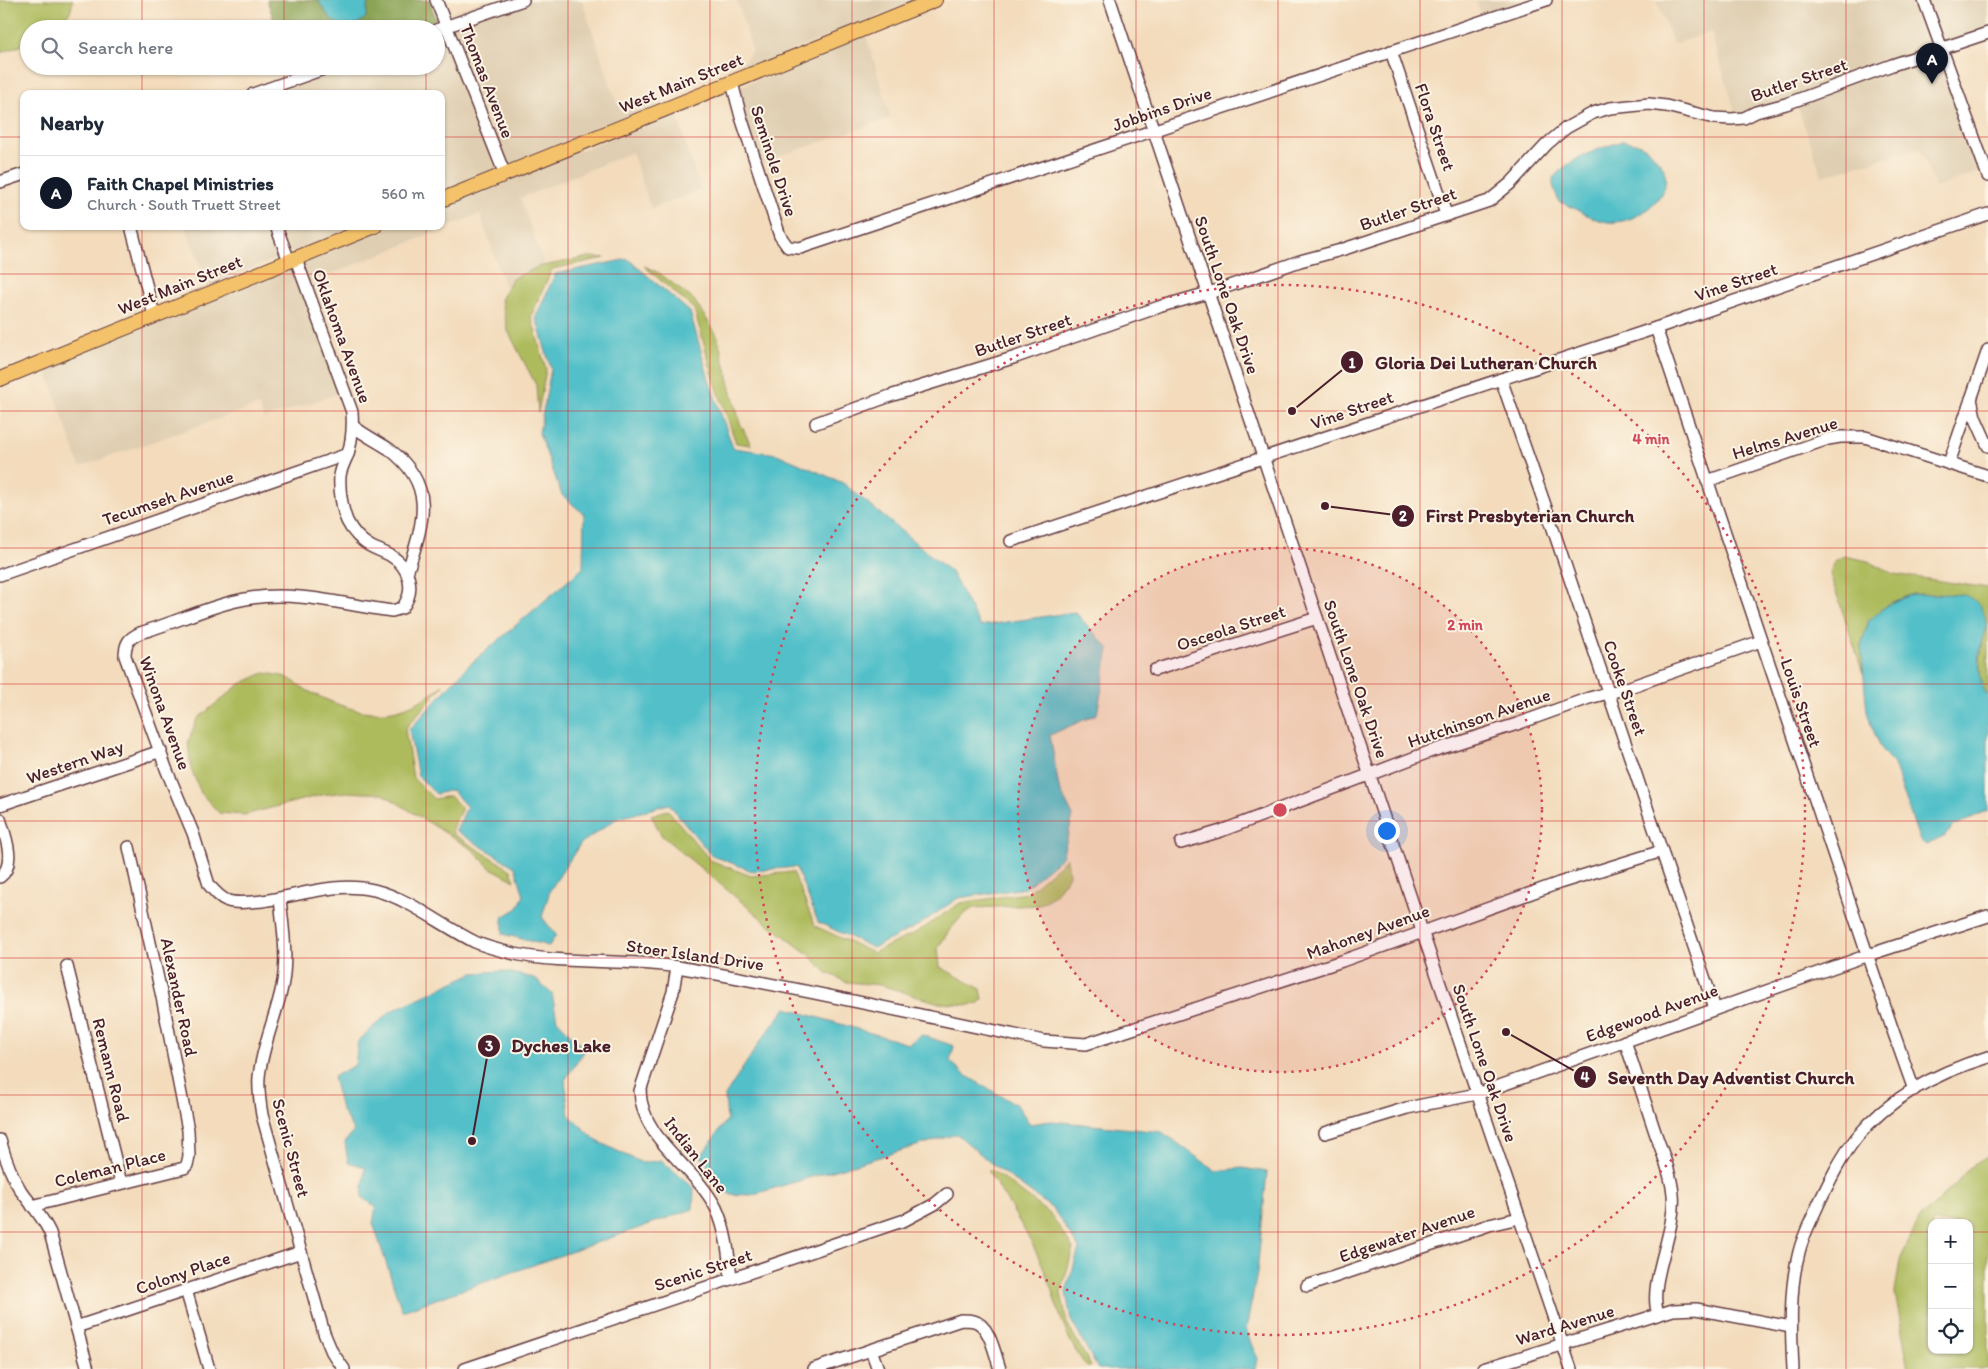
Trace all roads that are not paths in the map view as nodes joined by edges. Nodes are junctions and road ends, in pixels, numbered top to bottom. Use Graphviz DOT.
graph roads {
  1 [pos="436,0"];
  2 [pos="523,0"];
  3 [pos="935,0"];
  4 [pos="1110,0"];
  5 [pos="1546,0"];
  6 [pos="1924,0"];
  7 [pos="440,20"];
  8 [pos="445,27"];
  9 [pos="1988,33"];
  10 [pos="445,35"];
  11 [pos="1942,48"];
  12 [pos="1391,51"];
  13 [pos="307,75"];
  14 [pos="732,83"];
  15 [pos="264,90"];
  16 [pos="1153,130"];
  17 [pos="20,175"];
  18 [pos="505,175"];
  19 [pos="1988,176"];
  20 [pos="0,182"];
  21 [pos="445,198"];
  22 [pos="1446,214"];
  23 [pos="1988,214"];
  24 [pos="132,230"];
  25 [pos="278,230"];
  26 [pos="365,230"];
  27 [pos="788,247"];
  28 [pos="292,260"];
  29 [pos="1208,293"];
  30 [pos="154,315"];
  31 [pos="1656,328"];
  32 [pos="1988,350"];
  33 [pos="0,379"];
  34 [pos="1500,379"];
  35 [pos="1971,399"];
  36 [pos="816,423"];
  37 [pos="353,426"];
  38 [pos="1988,446"];
  39 [pos="348,454"];
  40 [pos="1263,458"];
  41 [pos="1948,463"];
  42 [pos="1988,476"];
  43 [pos="1707,481"];
  44 [pos="1011,541"];
  45 [pos="407,573"];
  46 [pos="0,575"];
  47 [pos="1317,618"];
  48 [pos="1761,641"];
  49 [pos="1155,670"];
  50 [pos="1608,693"];
  51 [pos="161,751"];
  52 [pos="1369,775"];
  53 [pos="0,805"];
  54 [pos="0,819"];
  55 [pos="1181,842"];
  56 [pos="128,847"];
  57 [pos="1662,851"];
  58 [pos="0,877"];
  59 [pos="280,899"];
  60 [pos="1988,916"];
  61 [pos="1422,932"];
  62 [pos="1868,955"];
  63 [pos="67,966"];
  64 [pos="677,967"];
  65 [pos="1715,1009"];
  66 [pos="1625,1041"];
  67 [pos="1086,1044"];
  68 [pos="1988,1057"];
  69 [pos="1914,1090"];
  70 [pos="1477,1094"];
  71 [pos="1324,1132"];
  72 [pos="0,1140"];
  73 [pos="190,1156"];
  74 [pos="120,1183"];
  75 [pos="947,1194"];
  76 [pos="32,1206"];
  77 [pos="1519,1218"];
  78 [pos="301,1252"];
  79 [pos="731,1280"];
  80 [pos="1306,1286"];
  81 [pos="186,1290"];
  82 [pos="1658,1314"];
  83 [pos="76,1327"];
  84 [pos="1791,1327"];
  85 [pos="1562,1344"];
  86 [pos="871,1350"];
  87 [pos="490,1365"];
  88 [pos="88,1369"];
  89 [pos="209,1369"];
  90 [pos="344,1369"];
  91 [pos="465,1369"];
  92 [pos="814,1369"];
  93 [pos="878,1369"];
  94 [pos="1000,1369"];
  95 [pos="1483,1369"];
  96 [pos="1571,1369"];
  97 [pos="1793,1369"];
  1 -- 7 [label="street, Thomas Avenue"];
  2 -- 8 [label="street"];
  3 -- 14 [label="main road, West Main Street"];
  4 -- 16 [label="street, South Lone Oak Drive"];
  5 -- 12 [label="street, Jobbins Drive"];
  6 -- 11 [label="street"];
  9 -- 11 [label="street, Butler Street"];
  10 -- 18 [label="street, Thomas Avenue"];
  11 -- 19 [label="street"];
  11 -- 22 [label="street, Butler Street"];
  12 -- 16 [label="street, Jobbins Drive"];
  12 -- 22 [label="street, Flora Street"];
  13 -- 15 [label="street"];
  14 -- 18 [label="main road, West Main Street"];
  14 -- 27 [label="street, Seminole Drive"];
  16 -- 27 [label="street, Jobbins Drive"];
  16 -- 29 [label="street, South Lone Oak Drive"];
  17 -- 20 [label="street"];
  18 -- 21 [label="main road, West Main Street"];
  22 -- 29 [label="street, Butler Street"];
  23 -- 31 [label="street, Vine Street"];
  24 -- 30 [label="street"];
  25 -- 28 [label="street, Oklahoma Avenue"];
  26 -- 28 [label="main road, West Main Street"];
  28 -- 30 [label="main road, West Main Street"];
  28 -- 37 [label="street, Oklahoma Avenue"];
  29 -- 36 [label="street, Butler Street"];
  29 -- 40 [label="street, South Lone Oak Drive"];
  30 -- 33 [label="main road, West Main Street"];
  31 -- 34 [label="street, Vine Street"];
  31 -- 43 [label="street, Louis Street"];
  32 -- 35 [label="street"];
  34 -- 40 [label="street, Vine Street"];
  34 -- 50 [label="street, Cooke Street"];
  35 -- 38 [label="street"];
  35 -- 41 [label="street"];
  37 -- 39 [label="street"];
  37 -- 45 [label="street"];
  39 -- 45 [label="street"];
  39 -- 46 [label="street, Tecumseh Avenue"];
  40 -- 44 [label="street, Vine Street"];
  40 -- 47 [label="street, South Lone Oak Drive"];
  41 -- 42 [label="street, Helms Avenue"];
  41 -- 43 [label="street, Helms Avenue"];
  43 -- 48 [label="street, Louis Street"];
  45 -- 51 [label="street, Winona Avenue"];
  47 -- 49 [label="street, Osceola Street"];
  47 -- 52 [label="street, South Lone Oak Drive"];
  48 -- 50 [label="street, Hutchinson Avenue"];
  48 -- 62 [label="street, Louis Street"];
  50 -- 52 [label="street, Hutchinson Avenue"];
  50 -- 57 [label="street, Cooke Street"];
  51 -- 53 [label="street, Western Way"];
  51 -- 59 [label="street, Winona Avenue"];
  52 -- 55 [label="street, Hutchinson Avenue"];
  52 -- 61 [label="street, South Lone Oak Drive"];
  54 -- 58 [label="street"];
  56 -- 73 [label="street, Alexander Road"];
  57 -- 61 [label="street, Mahoney Avenue"];
  57 -- 65 [label="street, Cooke Street"];
  59 -- 64 [label="street, Stoer Island Drive"];
  59 -- 78 [label="street, Scenic Street"];
  60 -- 62 [label="street, Edgewood Avenue"];
  61 -- 67 [label="street, Mahoney Avenue"];
  61 -- 70 [label="street, South Lone Oak Drive"];
  62 -- 65 [label="street, Edgewood Avenue"];
  62 -- 69 [label="street, Louis Street"];
  63 -- 74 [label="street, Remann Road"];
  64 -- 67 [label="street, Stoer Island Drive"];
  64 -- 79 [label="street, Indian Lane"];
  65 -- 66 [label="street, Edgewood Avenue"];
  66 -- 70 [label="street, Edgewood Avenue"];
  66 -- 82 [label="street"];
  68 -- 69 [label="street"];
  69 -- 84 [label="street"];
  70 -- 71 [label="street, Edgewood Avenue"];
  70 -- 77 [label="street, South Lone Oak Drive"];
  72 -- 76 [label="street"];
  73 -- 74 [label="street, Coleman Place"];
  74 -- 76 [label="street, Coleman Place"];
  75 -- 79 [label="street, Scenic Street"];
  76 -- 83 [label="street"];
  77 -- 80 [label="street, Edgewater Avenue"];
  77 -- 85 [label="street, South Lone Oak Drive"];
  78 -- 81 [label="street, Colony Place"];
  78 -- 90 [label="street, Scenic Street"];
  79 -- 87 [label="street, Scenic Street"];
  81 -- 83 [label="street, Colony Place"];
  81 -- 89 [label="street"];
  82 -- 84 [label="street, Ward Avenue"];
  82 -- 85 [label="street, Ward Avenue"];
  83 -- 88 [label="street"];
  84 -- 97 [label="street"];
  85 -- 95 [label="street, Ward Avenue"];
  85 -- 96 [label="street, South Lone Oak Drive"];
  86 -- 92 [label="street"];
  86 -- 93 [label="street"];
  86 -- 94 [label="street"];
  87 -- 91 [label="street, Scenic Street"];
}
